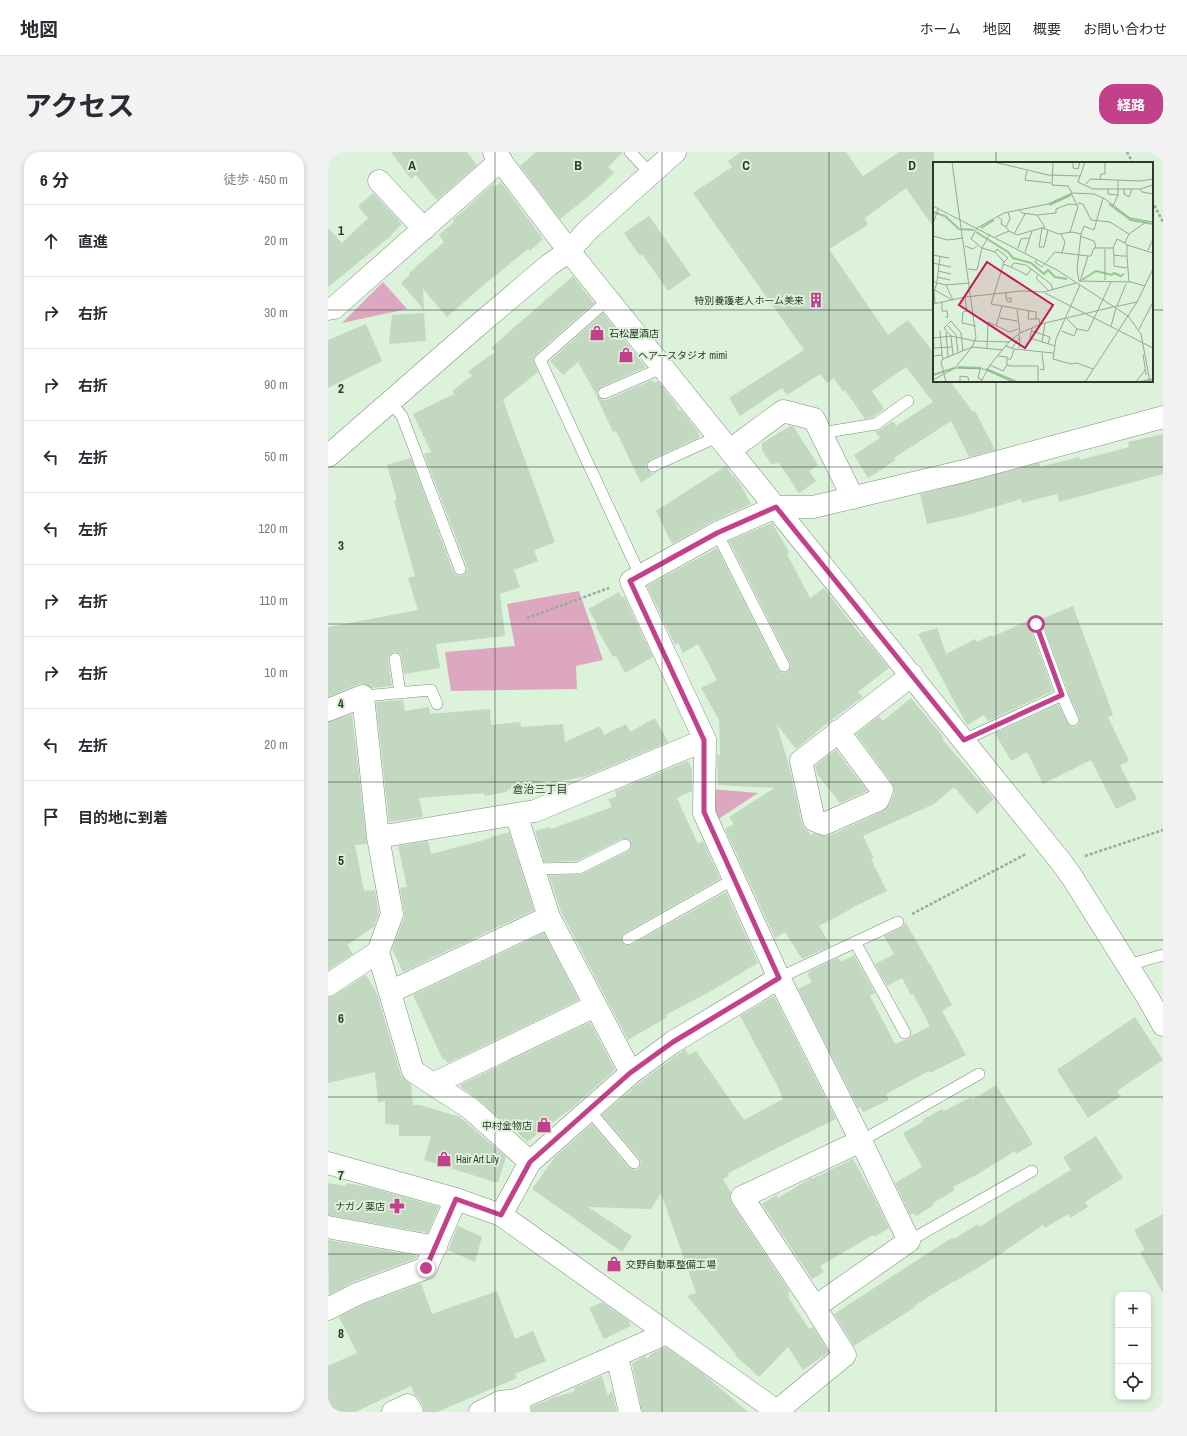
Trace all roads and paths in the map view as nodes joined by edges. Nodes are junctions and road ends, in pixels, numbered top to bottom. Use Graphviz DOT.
graph roads {
  1 [pos="630,152"];
  2 [pos="675,152"];
  3 [pos="1127,152"];
  4 [pos="498,156"];
  5 [pos="1132,162"];
  6 [pos="651,174"];
  7 [pos="379,181"];
  8 [pos="1153,203"];
  9 [pos="1163,222"];
  10 [pos="424,229"];
  11 [pos="569,251"];
  12 [pos="609,299"];
  13 [pos="328,310"];
  14 [pos="664,367"];
  15 [pos="604,393"];
  16 [pos="390,402"];
  17 [pos="908,402"];
  18 [pos="1163,417"];
  19 [pos="821,433"];
  20 [pos="725,443"];
  21 [pos="328,456"];
  22 [pos="653,466"];
  23 [pos="853,498"];
  24 [pos="776,507"];
  25 [pos="717,533"];
  26 [pos="460,569"];
  27 [pos="635,578"];
  28 [pos="527,618"];
  29 [pos="1036,624"];
  30 [pos="395,659"];
  31 [pos="784,666"];
  32 [pos="912,676"];
  33 [pos="400,693"];
  34 [pos="1062,695"];
  35 [pos="363,696"];
  36 [pos="437,704"];
  37 [pos="328,710"];
  38 [pos="1073,720"];
  39 [pos="838,731"];
  40 [pos="704,740"];
  41 [pos="964,740"];
  42 [pos="516,814"];
  43 [pos="1163,830"];
  44 [pos="378,837"];
  45 [pos="1047,843"];
  46 [pos="625,845"];
  47 [pos="1062,863"];
  48 [pos="534,869"];
  49 [pos="734,879"];
  50 [pos="550,917"];
  51 [pos="898,922"];
  52 [pos="628,939"];
  53 [pos="855,942"];
  54 [pos="378,952"];
  55 [pos="1163,955"];
  56 [pos="1128,965"];
  57 [pos="779,978"];
  58 [pos="328,985"];
  59 [pos="390,992"];
  60 [pos="595,1006"];
  61 [pos="1163,1025"];
  62 [pos="905,1033"];
  63 [pos="630,1073"];
  64 [pos="979,1074"];
  65 [pos="434,1084"];
  66 [pos="589,1110"];
  67 [pos="861,1141"];
  68 [pos="530,1162"];
  69 [pos="328,1163"];
  70 [pos="634,1163"];
  71 [pos="1032,1171"];
  72 [pos="456,1199"];
  73 [pos="501,1215"];
  74 [pos="328,1227"];
  75 [pos="909,1241"];
  76 [pos="436,1247"];
  77 [pos="815,1307"];
  78 [pos="328,1308"];
  79 [pos="667,1333"];
  80 [pos="617,1356"];
  81 [pos="518,1406"];
  82 [pos="393,1412"];
  83 [pos="412,1412"];
  84 [pos="480,1412"];
  85 [pos="630,1412"];
  86 [pos="777,1412"];
  1 -- 6 [label="lane"];
  2 -- 6 [label="street"];
  3 -- 5 [label="path"];
  4 -- 10 [label="street"];
  4 -- 11 [label="street"];
  6 -- 11 [label="street"];
  7 -- 10 [label="street"];
  8 -- 9 [label="path"];
  10 -- 13 [label="street"];
  11 -- 12 [label="street"];
  11 -- 16 [label="street"];
  12 -- 14 [label="street"];
  12 -- 27 [label="lane"];
  14 -- 15 [label="lane"];
  14 -- 20 [label="street"];
  16 -- 21 [label="street"];
  16 -- 26 [label="lane"];
  17 -- 19 [label="lane"];
  18 -- 23 [label="street"];
  19 -- 20 [label="street"];
  19 -- 23 [label="street"];
  20 -- 22 [label="lane"];
  20 -- 24 [label="street"];
  23 -- 24 [label="street"];
  24 -- 25 [label="street"];
  24 -- 32 [label="street"];
  25 -- 27 [label="street"];
  25 -- 31 [label="lane"];
  27 -- 28 [label="path"];
  27 -- 40 [label="street"];
  29 -- 34 [label="lane"];
  30 -- 33 [label="lane"];
  32 -- 39 [label="street"];
  32 -- 41 [label="street"];
  33 -- 35 [label="lane"];
  33 -- 36 [label="lane"];
  34 -- 38 [label="lane"];
  34 -- 41 [label="lane"];
  35 -- 37 [label="street"];
  35 -- 44 [label="street"];
  40 -- 42 [label="street"];
  40 -- 49 [label="street"];
  41 -- 45 [label="street"];
  42 -- 44 [label="street"];
  42 -- 48 [label="street"];
  43 -- 47 [label="path"];
  44 -- 54 [label="street"];
  45 -- 47 [label="street"];
  45 -- 51 [label="path"];
  46 -- 48 [label="lane"];
  47 -- 56 [label="street"];
  48 -- 50 [label="street"];
  49 -- 52 [label="lane"];
  49 -- 57 [label="street"];
  50 -- 59 [label="street"];
  50 -- 60 [label="street"];
  51 -- 53 [label="lane"];
  53 -- 57 [label="lane"];
  53 -- 62 [label="lane"];
  54 -- 58 [label="street"];
  54 -- 59 [label="street"];
  55 -- 56 [label="lane"];
  56 -- 61 [label="street"];
  57 -- 63 [label="street"];
  57 -- 67 [label="street"];
  59 -- 65 [label="street"];
  60 -- 63 [label="street"];
  60 -- 65 [label="street"];
  63 -- 66 [label="street"];
  64 -- 67 [label="lane"];
  65 -- 68 [label="street"];
  66 -- 68 [label="street"];
  66 -- 70 [label="lane"];
  67 -- 75 [label="street"];
  67 -- 77 [label="street"];
  68 -- 73 [label="street"];
  69 -- 72 [label="street"];
  71 -- 75 [label="lane"];
  72 -- 73 [label="street"];
  72 -- 76 [label="street"];
  73 -- 79 [label="street"];
  74 -- 76 [label="street"];
  75 -- 77 [label="street"];
  76 -- 78 [label="street"];
  77 -- 86 [label="street"];
  79 -- 80 [label="street"];
  79 -- 86 [label="street"];
  80 -- 81 [label="street"];
  80 -- 85 [label="street"];
  81 -- 84 [label="street"];
  82 -- 83 [label="street"];
}
